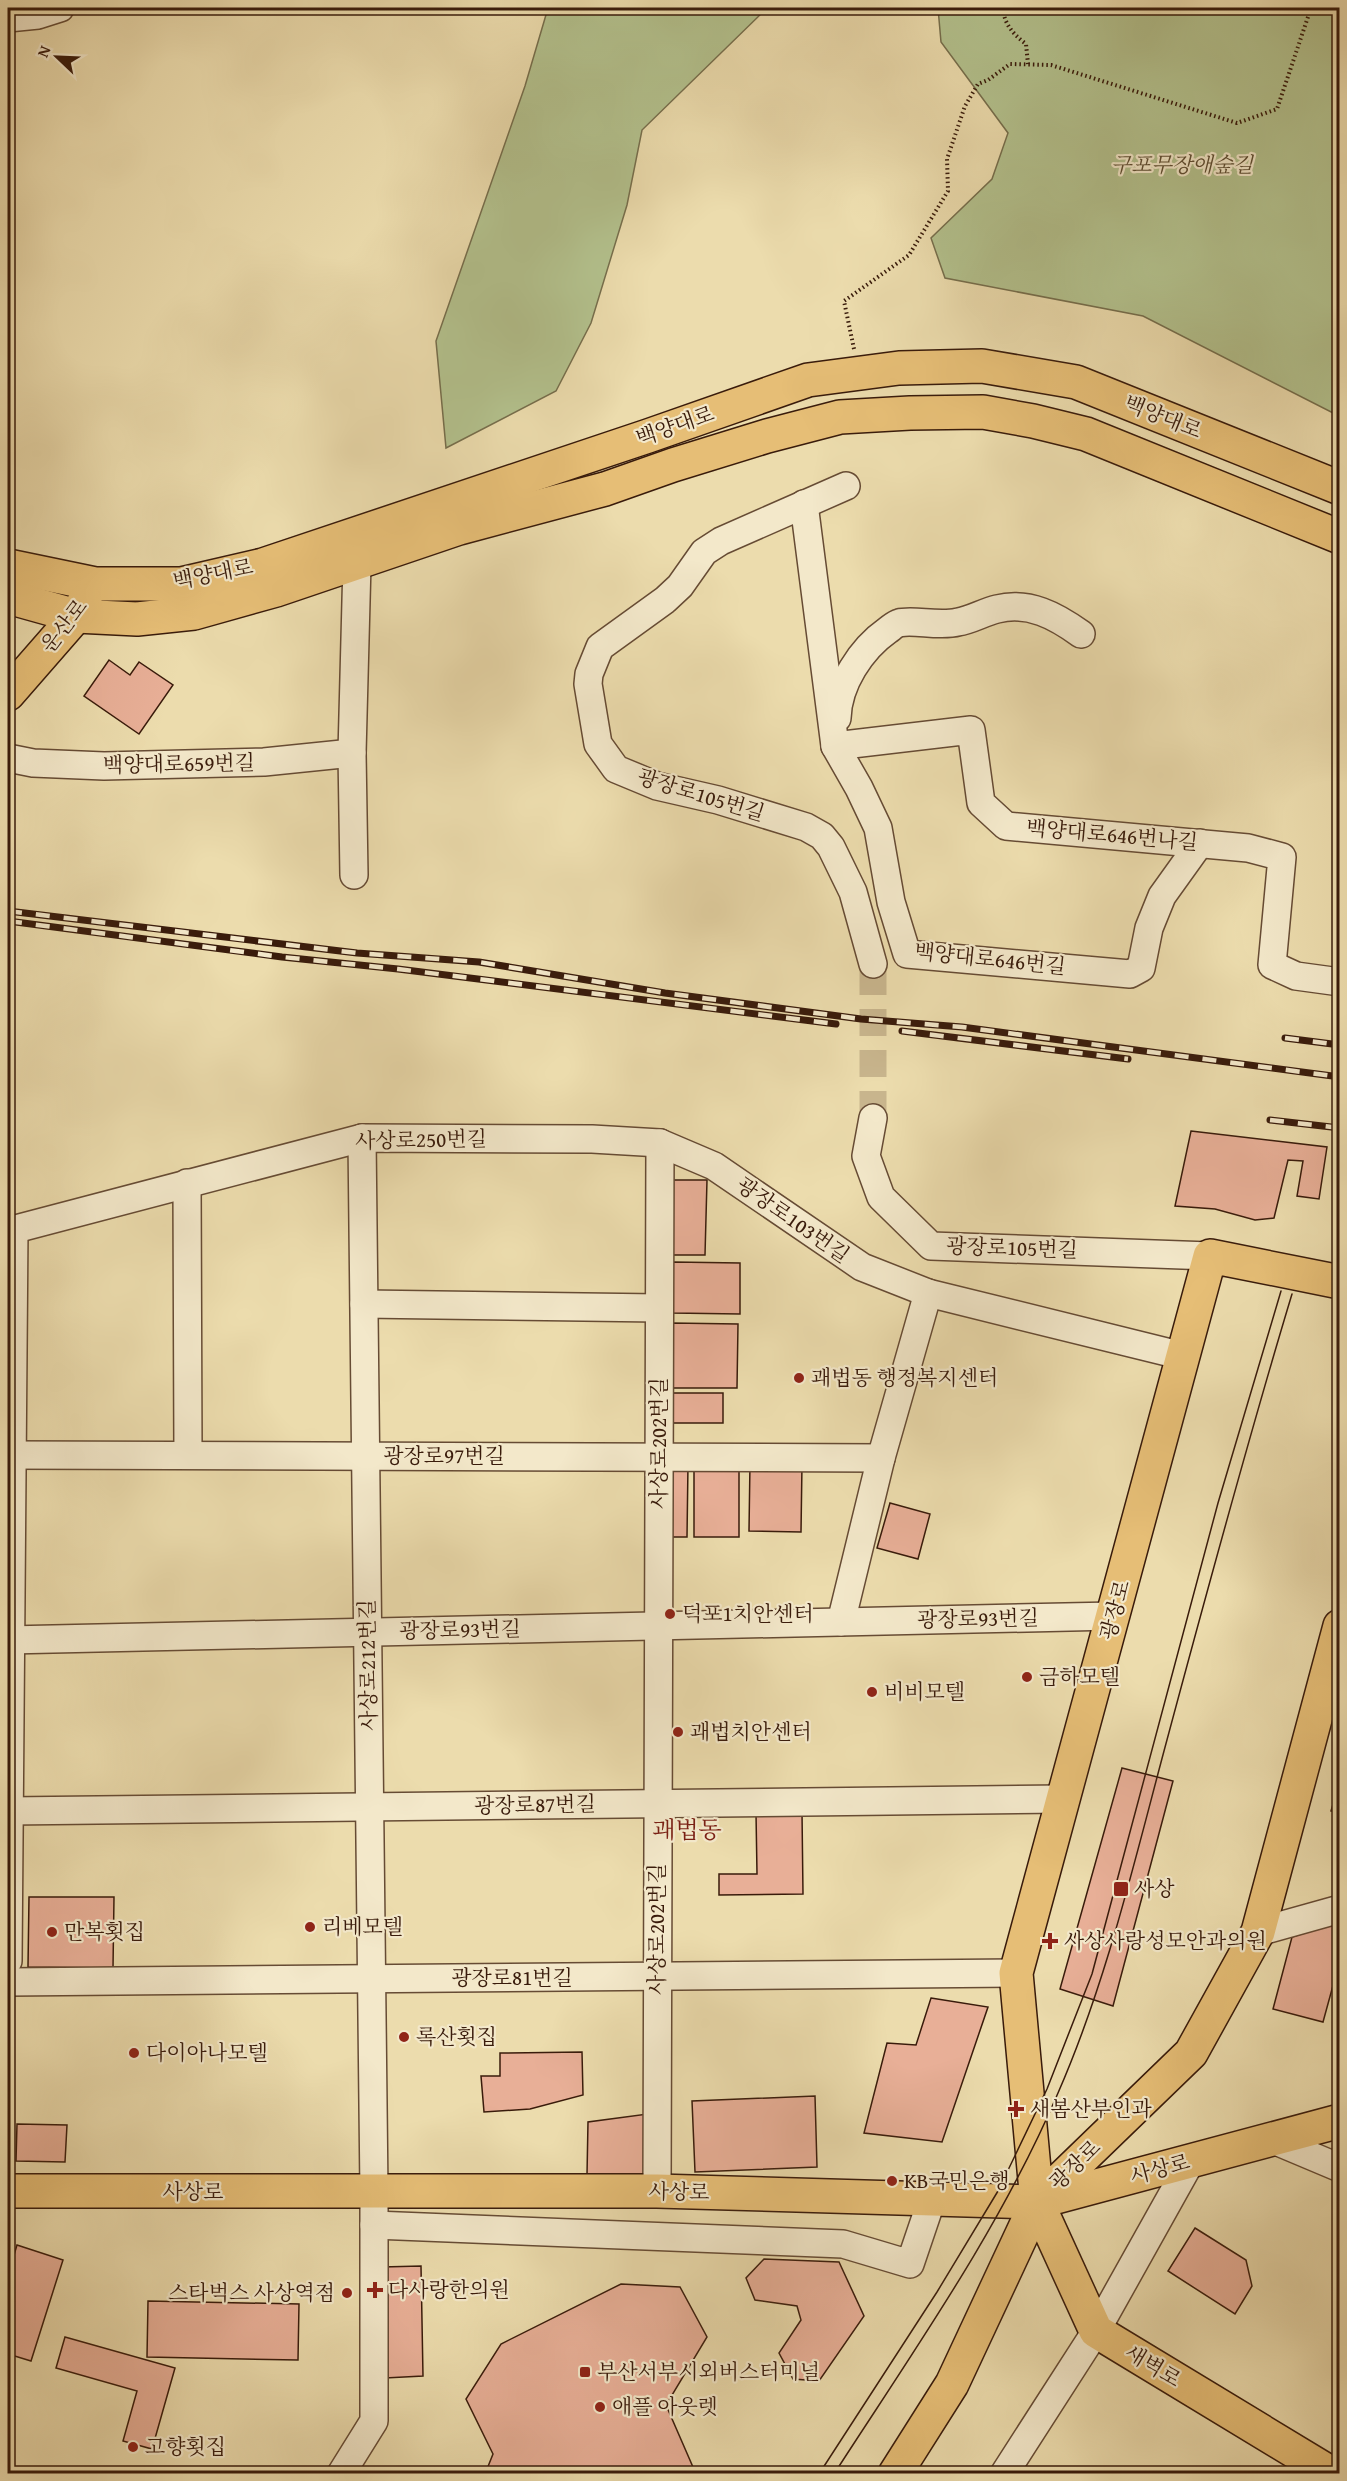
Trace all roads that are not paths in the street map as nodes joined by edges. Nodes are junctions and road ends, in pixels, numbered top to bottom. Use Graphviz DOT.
graph roads {
  1 [pos="60,8"];
  2 [pos="8,18"];
  3 [pos="846,486"];
  4 [pos="1340,488"];
  5 [pos="804,504"];
  6 [pos="1340,537"];
  7 [pos="357,563"];
  8 [pos="8,566"];
  9 [pos="95,584"];
  10 [pos="8,597"];
  11 [pos="76,616"];
  12 [pos="1081,634"];
  13 [pos="8,694"];
  14 [pos="836,746"];
  15 [pos="352,753"];
  16 [pos="8,758"];
  17 [pos="1200,843"];
  18 [pos="354,875"];
  19 [pos="873,964"];
  20 [pos="1340,982"];
  21 [pos="873,1118"];
  22 [pos="362,1138"];
  23 [pos="660,1143"];
  24 [pos="188,1183"];
  25 [pos="11,1230"];
  26 [pos="1210,1256"];
  27 [pos="1340,1282"];
  28 [pos="928,1293"];
  29 [pos="364,1304"];
  30 [pos="659,1308"];
  31 [pos="1183,1356"];
  32 [pos="10,1455"];
  33 [pos="188,1455"];
  34 [pos="366,1456"];
  35 [pos="659,1457"];
  36 [pos="881,1458"];
  37 [pos="1114,1616"];
  38 [pos="841,1622"];
  39 [pos="658,1626"];
  40 [pos="368,1632"];
  41 [pos="9,1640"];
  42 [pos="1337,1642"];
  43 [pos="1063,1799"];
  44 [pos="658,1803"];
  45 [pos="370,1807"];
  46 [pos="8,1811"];
  47 [pos="1340,1909"];
  48 [pos="1258,1932"];
  49 [pos="8,1960"];
  50 [pos="1016,1973"];
  51 [pos="657,1976"];
  52 [pos="371,1979"];
  53 [pos="8,1982"];
  54 [pos="1340,2121"];
  55 [pos="1271,2139"];
  56 [pos="1191,2161"];
  57 [pos="1340,2168"];
  58 [pos="8,2191"];
  59 [pos="657,2191"];
  60 [pos="374,2192"];
  61 [pos="932,2199"];
  62 [pos="1037,2202"];
  63 [pos="374,2225"];
  64 [pos="1095,2331"];
  65 [pos="1316,2470"];
  66 [pos="341,2474"];
  67 [pos="895,2474"];
  68 [pos="1004,2474"];
  1 -- 2 [label="street"];
  3 -- 5 [label="street, 광장로105번길"];
  4 -- 9 [label="main road, 백양대로"];
  5 -- 14 [label="street, 백양대로646번길"];
  5 -- 19 [label="street, 광장로105번길"];
  6 -- 7 [label="main road, 백양대로"];
  7 -- 11 [label="main road, 백양대로"];
  7 -- 15 [label="street"];
  8 -- 9 [label="main road, 백양대로"];
  9 -- 11 [label="main road, 운산로"];
  10 -- 11 [label="main road, 백양대로"];
  11 -- 13 [label="main road, 운산로"];
  12 -- 14 [label="street"];
  14 -- 17 [label="street, 백양대로646번나길"];
  14 -- 17 [label="street, 백양대로646번길"];
  15 -- 16 [label="street, 백양대로659번길"];
  15 -- 18 [label="street"];
  17 -- 20 [label="street, 백양대로646번나길"];
  21 -- 26 [label="street, 광장로105번길"];
  22 -- 23 [label="street, 사상로250번길"];
  22 -- 24 [label="street, 사상로250번길"];
  22 -- 29 [label="street, 사상로212번길"];
  23 -- 28 [label="street, 광장로103번길"];
  23 -- 30 [label="street, 사상로202번길"];
  24 -- 25 [label="street, 사상로250번길"];
  24 -- 33 [label="street"];
  25 -- 32 [label="street"];
  26 -- 27 [label="main road"];
  26 -- 31 [label="main road, 광장로"];
  28 -- 31 [label="street, 광장로103번길"];
  28 -- 36 [label="street"];
  29 -- 30 [label="street"];
  29 -- 34 [label="street, 사상로212번길"];
  30 -- 35 [label="street, 사상로202번길"];
  31 -- 37 [label="main road, 광장로"];
  32 -- 33 [label="street, 광장로97번길"];
  32 -- 41 [label="street"];
  33 -- 34 [label="street, 광장로97번길"];
  34 -- 35 [label="street, 광장로97번길"];
  34 -- 40 [label="street, 사상로212번길"];
  35 -- 36 [label="street, 광장로97번길"];
  35 -- 39 [label="street, 사상로202번길"];
  36 -- 38 [label="street"];
  37 -- 38 [label="street, 광장로93번길"];
  37 -- 43 [label="main road, 광장로"];
  38 -- 39 [label="street, 광장로93번길"];
  39 -- 40 [label="street, 광장로93번길"];
  39 -- 44 [label="street, 사상로202번길"];
  40 -- 41 [label="street, 광장로93번길"];
  40 -- 45 [label="street, 사상로212번길"];
  41 -- 46 [label="street"];
  42 -- 48 [label="main road, 광장로"];
  43 -- 44 [label="street, 광장로87번길"];
  43 -- 50 [label="main road, 광장로"];
  44 -- 45 [label="street, 광장로87번길"];
  44 -- 51 [label="street, 사상로202번길"];
  45 -- 46 [label="street, 광장로87번길"];
  45 -- 52 [label="street, 사상로212번길"];
  46 -- 49 [label="street"];
  47 -- 48 [label="street"];
  48 -- 62 [label="main road, 광장로"];
  50 -- 51 [label="street, 광장로81번길"];
  50 -- 62 [label="main road, 광장로"];
  51 -- 52 [label="street, 광장로81번길"];
  51 -- 59 [label="street, 사상로202번길"];
  52 -- 53 [label="street, 광장로81번길"];
  52 -- 60 [label="street, 사상로212번길"];
  54 -- 55 [label="main road, 사상로"];
  55 -- 56 [label="main road, 사상로"];
  55 -- 57 [label="street"];
  56 -- 62 [label="main road, 사상로"];
  56 -- 64 [label="street"];
  58 -- 60 [label="main road, 사상로"];
  59 -- 60 [label="main road, 사상로"];
  59 -- 61 [label="main road, 사상로"];
  60 -- 63 [label="street, 사상로212번길"];
  61 -- 62 [label="main road, 사상로"];
  61 -- 63 [label="street"];
  62 -- 64 [label="main road"];
  62 -- 67 [label="main road, 광장로"];
  63 -- 66 [label="street, 사상로212번길"];
  64 -- 65 [label="main road, 새벽로"];
  64 -- 68 [label="street"];
}
